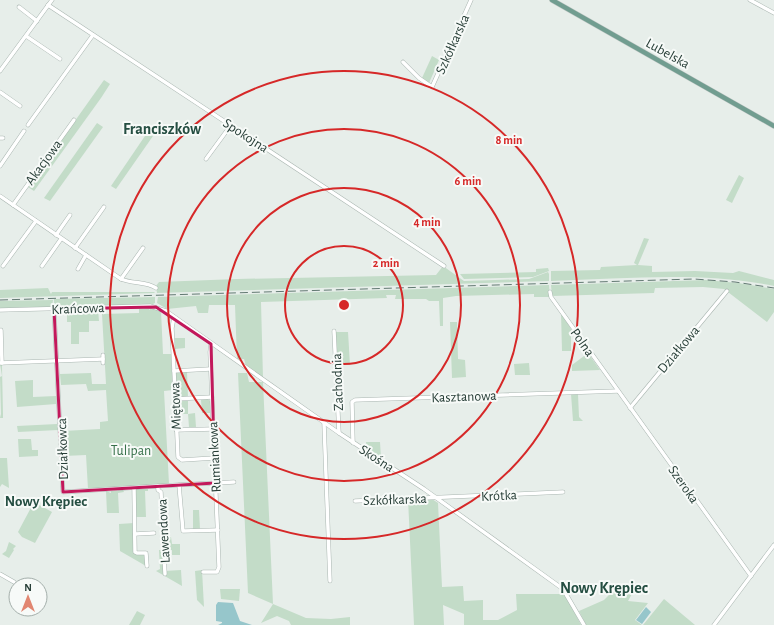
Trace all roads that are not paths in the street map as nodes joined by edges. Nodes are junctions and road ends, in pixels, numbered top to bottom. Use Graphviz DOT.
graph roads {
  1 [pos="52,0"];
  2 [pos="471,0"];
  3 [pos="552,0"];
  4 [pos="750,0"];
  5 [pos="48,5"];
  6 [pos="19,7"];
  7 [pos="774,13"];
  8 [pos="37,21"];
  9 [pos="93,35"];
  10 [pos="26,36"];
  11 [pos="60,59"];
  12 [pos="403,62"];
  13 [pos="0,72"];
  14 [pos="0,92"];
  15 [pos="20,106"];
  16 [pos="74,120"];
  17 [pos="28,125"];
  18 [pos="231,125"];
  19 [pos="774,126"];
  20 [pos="24,131"];
  21 [pos="206,159"];
  22 [pos="0,166"];
  23 [pos="0,196"];
  24 [pos="13,205"];
  25 [pos="104,207"];
  26 [pos="70,215"];
  27 [pos="36,221"];
  28 [pos="56,235"];
  29 [pos="62,239"];
  30 [pos="75,248"];
  31 [pos="143,248"];
  32 [pos="86,255"];
  33 [pos="3,266"];
  34 [pos="42,266"];
  35 [pos="444,266"];
  36 [pos="78,269"];
  37 [pos="120,279"];
  38 [pos="156,288"];
  39 [pos="727,291"];
  40 [pos="550,292"];
  41 [pos="156,307"];
  42 [pos="54,309"];
  43 [pos="0,310"];
  44 [pos="174,317"];
  45 [pos="1,330"];
  46 [pos="334,331"];
  47 [pos="211,344"];
  48 [pos="103,359"];
  49 [pos="57,360"];
  50 [pos="1,363"];
  51 [pos="210,369"];
  52 [pos="174,371"];
  53 [pos="618,391"];
  54 [pos="212,397"];
  55 [pos="175,399"];
  56 [pos="630,408"];
  57 [pos="324,422"];
  58 [pos="213,429"];
  59 [pos="176,430"];
  60 [pos="339,433"];
  61 [pos="353,442"];
  62 [pos="214,458"];
  63 [pos="234,482"];
  64 [pos="216,483"];
  65 [pos="179,485"];
  66 [pos="134,488"];
  67 [pos="158,488"];
  68 [pos="563,492"];
  69 [pos="435,497"];
  70 [pos="355,501"];
  71 [pos="218,530"];
  72 [pos="154,533"];
  73 [pos="135,534"];
  74 [pos="774,545"];
  75 [pos="147,566"];
  76 [pos="203,572"];
  77 [pos="165,574"];
  78 [pos="751,576"];
  79 [pos="330,581"];
  80 [pos="584,625"];
  81 [pos="714,625"];
  1 -- 5 [label="street"];
  2 -- 12 [label="street, Szkółkarska"];
  3 -- 19 [label="main road, Lubelska"];
  4 -- 7 [label="street"];
  5 -- 8 [label="street"];
  5 -- 9 [label="street, Spokojna"];
  6 -- 8 [label="street"];
  8 -- 10 [label="street"];
  9 -- 17 [label="street"];
  9 -- 18 [label="street, Spokojna"];
  10 -- 11 [label="street"];
  10 -- 13 [label="street"];
  14 -- 15 [label="street"];
  16 -- 24 [label="street, Akacjowa"];
  18 -- 21 [label="street"];
  18 -- 35 [label="street, Spokojna"];
  20 -- 22 [label="street"];
  23 -- 24 [label="street"];
  24 -- 27 [label="street"];
  25 -- 30 [label="street"];
  26 -- 28 [label="street"];
  27 -- 28 [label="street"];
  27 -- 33 [label="street"];
  28 -- 29 [label="street"];
  29 -- 30 [label="street"];
  29 -- 34 [label="street"];
  30 -- 32 [label="street"];
  31 -- 37 [label="street"];
  32 -- 36 [label="street"];
  32 -- 37 [label="street"];
  37 -- 38 [label="street"];
  39 -- 56 [label="street, Działkowa"];
  40 -- 53 [label="street, Polna"];
  41 -- 42 [label="street, Krańcowa"];
  41 -- 44 [label="street, Skośna"];
  42 -- 43 [label="street, Krańcowa"];
  42 -- 49 [label="street, Działkowca"];
  44 -- 47 [label="street, Skośna"];
  44 -- 52 [label="street, Miętowa"];
  45 -- 50 [label="street"];
  46 -- 60 [label="street, Zachodnia"];
  47 -- 51 [label="street, Rumiankowa"];
  47 -- 57 [label="street, Skośna"];
  48 -- 49 [label="street"];
  49 -- 50 [label="street"];
  49 -- 66 [label="street, Działkowca"];
  51 -- 52 [label="street"];
  51 -- 54 [label="street, Rumiankowa"];
  52 -- 55 [label="street, Miętowa"];
  53 -- 56 [label="street, Szeroka"];
  53 -- 61 [label="street, Kasztanowa"];
  54 -- 55 [label="street"];
  54 -- 58 [label="street, Rumiankowa"];
  55 -- 59 [label="street, Miętowa"];
  56 -- 78 [label="street, Szeroka"];
  57 -- 60 [label="street, Skośna"];
  57 -- 79 [label="street"];
  58 -- 59 [label="street"];
  58 -- 62 [label="street, Rumiankowa"];
  59 -- 62 [label="street, Miętowa"];
  60 -- 61 [label="street, Skośna"];
  61 -- 69 [label="street, Skośna"];
  62 -- 64 [label="street, Rumiankowa"];
  63 -- 64 [label="street"];
  64 -- 65 [label="street"];
  64 -- 71 [label="street, Rumiankowa"];
  65 -- 67 [label="street, Działkowca"];
  65 -- 71 [label="street"];
  66 -- 67 [label="street, Działkowca"];
  66 -- 73 [label="street"];
  67 -- 77 [label="street, Lawendowa"];
  68 -- 69 [label="street, Krótka"];
  69 -- 70 [label="street, Szkółkarska"];
  69 -- 80 [label="street, Skośna"];
  71 -- 76 [label="street, Rumiankowa"];
  72 -- 73 [label="street"];
  73 -- 75 [label="street"];
  74 -- 78 [label="street"];
  78 -- 81 [label="street"];
}
